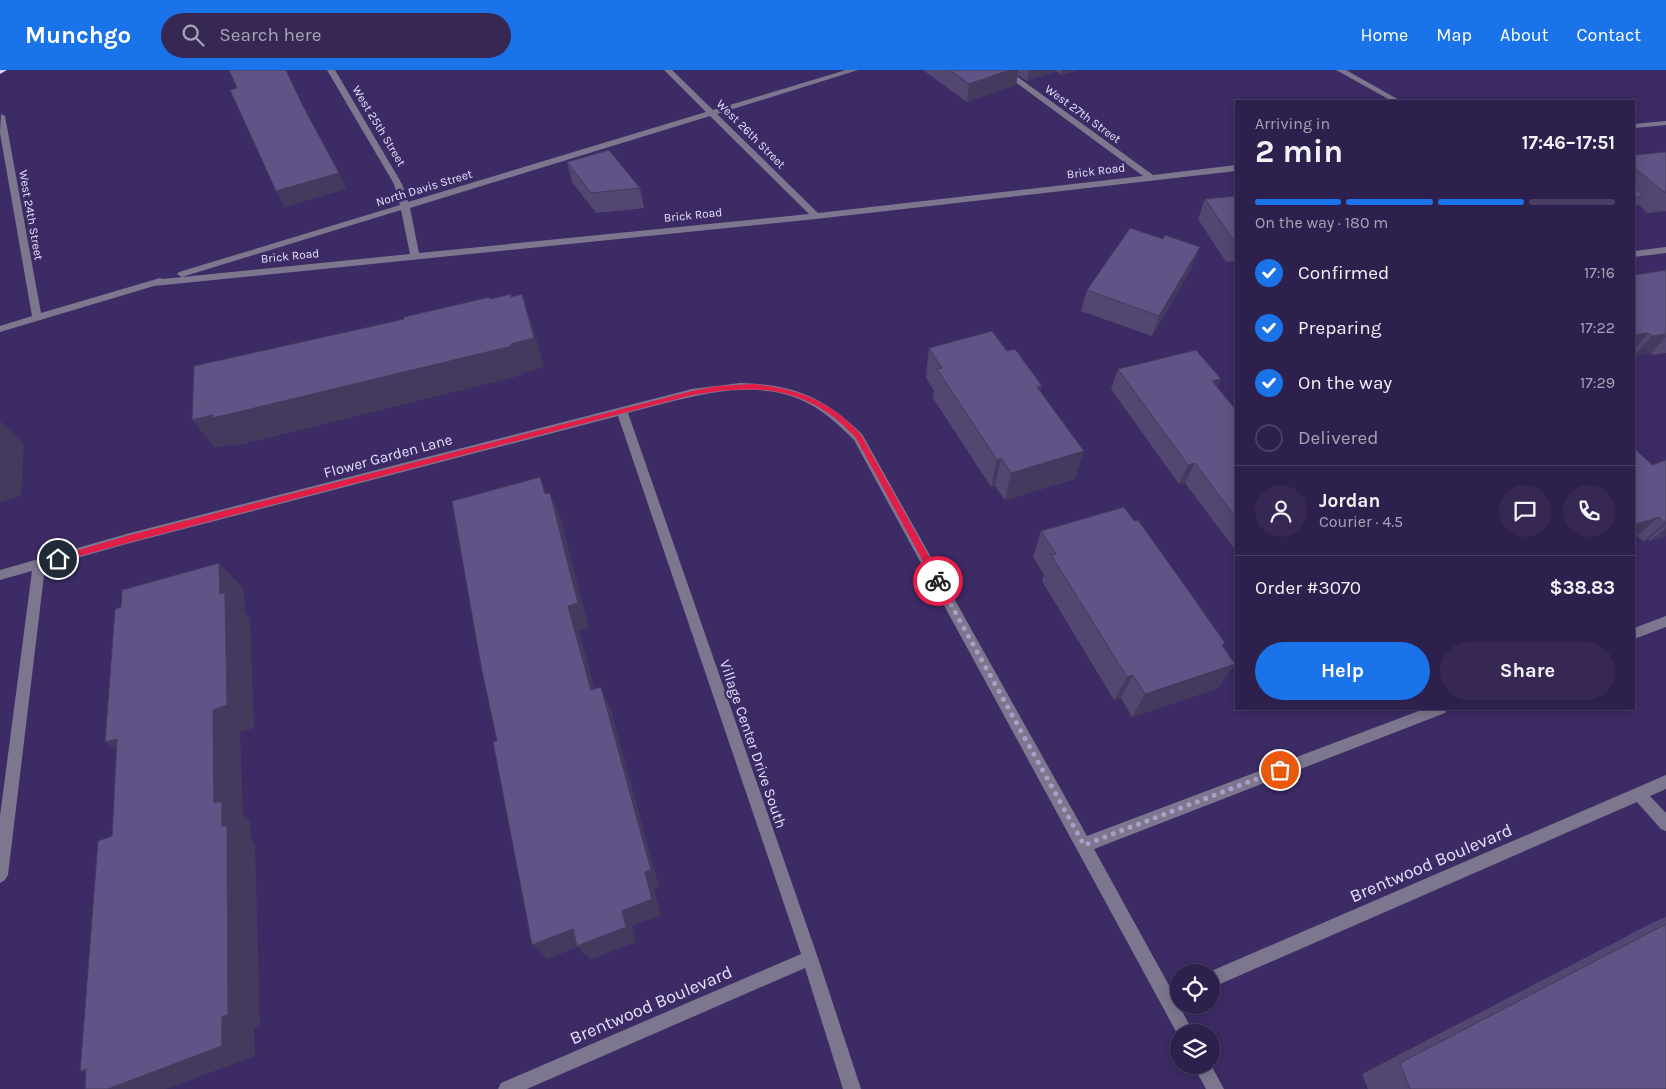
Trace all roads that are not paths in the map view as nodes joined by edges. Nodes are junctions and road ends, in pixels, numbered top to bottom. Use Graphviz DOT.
graph roads {
  1 [pos="331,70"];
  2 [pos="668,70"];
  3 [pos="854,70"];
  4 [pos="1003,70"];
  5 [pos="1340,70"];
  6 [pos="1395,100"];
  7 [pos="713,113"];
  8 [pos="0,116"];
  9 [pos="1666,123"];
  10 [pos="1635,126"];
  11 [pos="1235,168"];
  12 [pos="1150,177"];
  13 [pos="405,207"];
  14 [pos="816,216"];
  15 [pos="1666,250"];
  16 [pos="1635,254"];
  17 [pos="415,255"];
  18 [pos="153,283"];
  19 [pos="37,318"];
  20 [pos="0,329"];
  21 [pos="622,411"];
  22 [pos="39,564"];
  23 [pos="0,575"];
  24 [pos="1666,621"];
  25 [pos="1635,634"];
  26 [pos="1437,710"];
  27 [pos="1666,782"];
  28 [pos="1639,794"];
  29 [pos="1666,824"];
  30 [pos="1084,845"];
  31 [pos="0,875"];
  32 [pos="810,958"];
  33 [pos="1220,976"];
  34 [pos="1170,991"];
  35 [pos="1207,1074"];
  36 [pos="507,1089"];
  37 [pos="852,1089"];
  38 [pos="1215,1089"];
  1 -- 13 [label="street, West 25th Street"];
  2 -- 7 [label="street, West 26th Street"];
  3 -- 7 [label="street, North Davis Street"];
  4 -- 12 [label="street, West 27th Street"];
  5 -- 6 [label="street"];
  7 -- 13 [label="street, North Davis Street"];
  7 -- 14 [label="street, West 26th Street"];
  8 -- 19 [label="street, West 24th Street"];
  9 -- 10 [label="street"];
  11 -- 12 [label="street, Brick Road"];
  12 -- 14 [label="street, Brick Road"];
  13 -- 17 [label="street, West 25th Street"];
  13 -- 18 [label="street, North Davis Street"];
  14 -- 17 [label="street, Brick Road"];
  15 -- 16 [label="street"];
  17 -- 18 [label="street, Brick Road"];
  18 -- 19 [label="street, North Davis Street"];
  19 -- 20 [label="street, North Davis Street"];
  21 -- 22 [label="street, Flower Garden Lane"];
  21 -- 30 [label="street, Flower Garden Lane"];
  21 -- 32 [label="street, Village Center Drive South"];
  22 -- 23 [label="street, Flower Garden Lane"];
  22 -- 31 [label="street"];
  24 -- 25 [label="street"];
  26 -- 30 [label="street"];
  27 -- 28 [label="street, Brentwood Boulevard"];
  28 -- 29 [label="street"];
  28 -- 33 [label="street, Brentwood Boulevard"];
  30 -- 34 [label="street, Flower Garden Lane"];
  32 -- 36 [label="street, Brentwood Boulevard"];
  32 -- 37 [label="street, Village Center Drive South"];
  35 -- 38 [label="street"];
}
